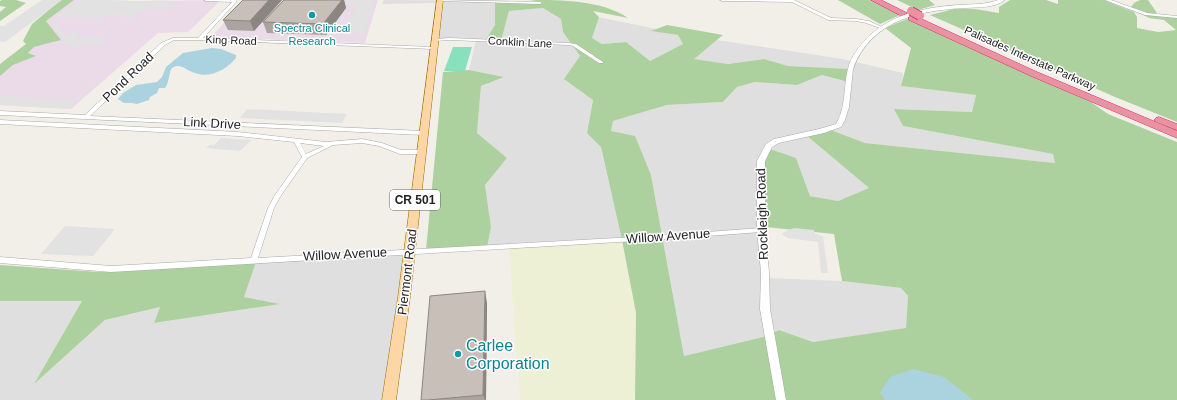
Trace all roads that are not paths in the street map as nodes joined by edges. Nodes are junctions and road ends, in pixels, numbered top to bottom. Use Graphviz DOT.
graph roads {
  1 [pos="206,0"];
  2 [pos="440,0"];
  3 [pos="722,0"];
  4 [pos="875,0"];
  5 [pos="888,0"];
  6 [pos="1002,0"];
  7 [pos="1108,0"];
  8 [pos="792,1"];
  9 [pos="540,3"];
  10 [pos="912,15"];
  11 [pos="1177,17"];
  12 [pos="880,27"];
  13 [pos="199,39"];
  14 [pos="173,40"];
  15 [pos="434,44"];
  16 [pos="601,62"];
  17 [pos="0,113"];
  18 [pos="86,117"];
  19 [pos="0,122"];
  20 [pos="1177,127"];
  21 [pos="423,133"];
  22 [pos="1177,136"];
  23 [pos="296,140"];
  24 [pos="334,144"];
  25 [pos="421,152"];
  26 [pos="305,157"];
  27 [pos="761,230"];
  28 [pos="410,250"];
  29 [pos="254,259"];
  30 [pos="0,260"];
  31 [pos="389,400"];
  32 [pos="781,400"];
  1 -- 13 [label="street"];
  2 -- 9 [label="street"];
  2 -- 15 [label="main road, Piermont Road / CR 501"];
  3 -- 8 [label="street"];
  4 -- 10 [label="highway, Palisades Interstate Parkway"];
  5 -- 10 [label="highway, Palisades Interstate Parkway"];
  6 -- 12 [label="street"];
  7 -- 11 [label="street"];
  8 -- 12 [label="street"];
  10 -- 20 [label="highway, Palisades Interstate Parkway"];
  10 -- 22 [label="highway, Palisades Interstate Parkway"];
  12 -- 27 [label="street, Rockleigh Road"];
  13 -- 14 [label="street, King Road"];
  13 -- 15 [label="street, King Road"];
  14 -- 18 [label="street, Pond Road"];
  15 -- 16 [label="street, Conklin Lane"];
  15 -- 21 [label="main road, Piermont Road / CR 501"];
  17 -- 18 [label="street, Link Drive"];
  18 -- 21 [label="street, Link Drive"];
  19 -- 23 [label="street"];
  21 -- 25 [label="main road, Piermont Road / CR 501"];
  23 -- 24 [label="street"];
  23 -- 26 [label="street"];
  24 -- 25 [label="street"];
  24 -- 26 [label="street"];
  25 -- 28 [label="main road, Piermont Road / CR 501"];
  26 -- 29 [label="street"];
  27 -- 28 [label="street, Willow Avenue"];
  27 -- 32 [label="street, Rockleigh Road"];
  28 -- 29 [label="street, Willow Avenue"];
  28 -- 31 [label="main road, Piermont Road / CR 501"];
  29 -- 30 [label="street, Willow Avenue"];
}
